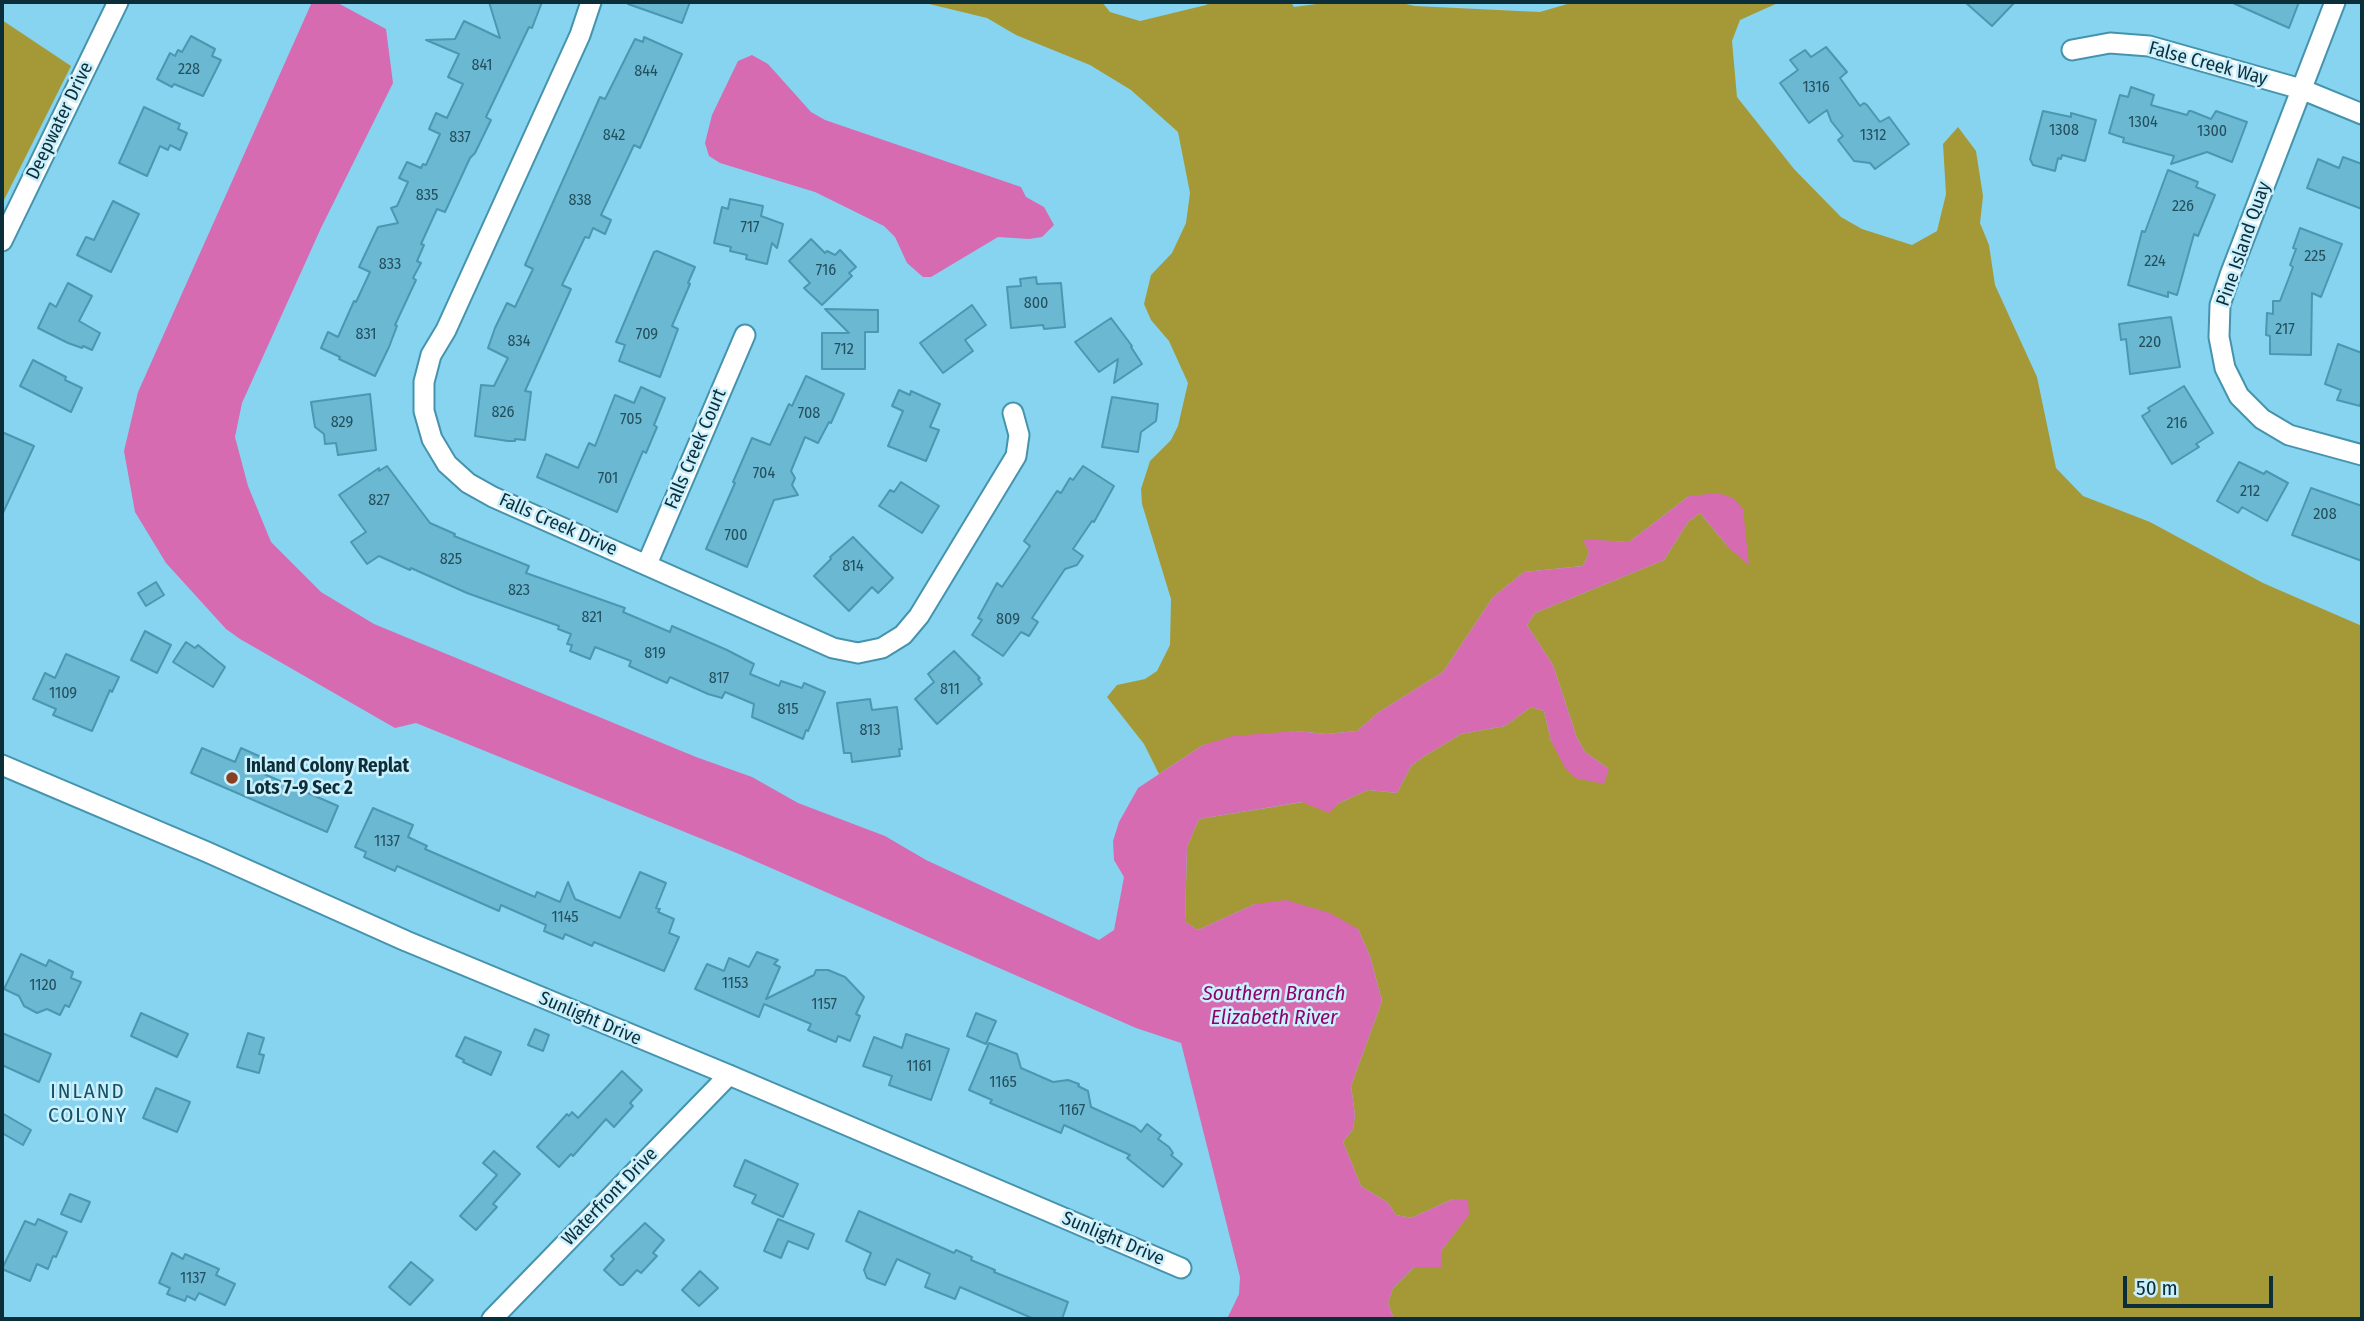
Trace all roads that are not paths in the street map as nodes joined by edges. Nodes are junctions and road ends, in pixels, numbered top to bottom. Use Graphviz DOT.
graph roads {
  1 [pos="118,2"];
  2 [pos="591,2"];
  3 [pos="2335,2"];
  4 [pos="2072,50"];
  5 [pos="2301,89"];
  6 [pos="2362,114"];
  7 [pos="2,240"];
  8 [pos="745,335"];
  9 [pos="1013,412"];
  10 [pos="2362,455"];
  11 [pos="648,564"];
  12 [pos="2,765"];
  13 [pos="729,1075"];
  14 [pos="1181,1268"];
  15 [pos="492,1319"];
  1 -- 7 [label="street, Deepwater Drive"];
  2 -- 11 [label="street, Falls Creek Drive"];
  3 -- 5 [label="street, Pine Island Quay"];
  4 -- 5 [label="street, False Creek Way"];
  5 -- 6 [label="street, False Creek Way"];
  5 -- 10 [label="street, Pine Island Quay"];
  8 -- 11 [label="street, Falls Creek Court"];
  9 -- 11 [label="street, Falls Creek Drive"];
  12 -- 13 [label="street, Sunlight Drive"];
  13 -- 14 [label="street, Sunlight Drive"];
  13 -- 15 [label="street, Waterfront Drive"];
}
